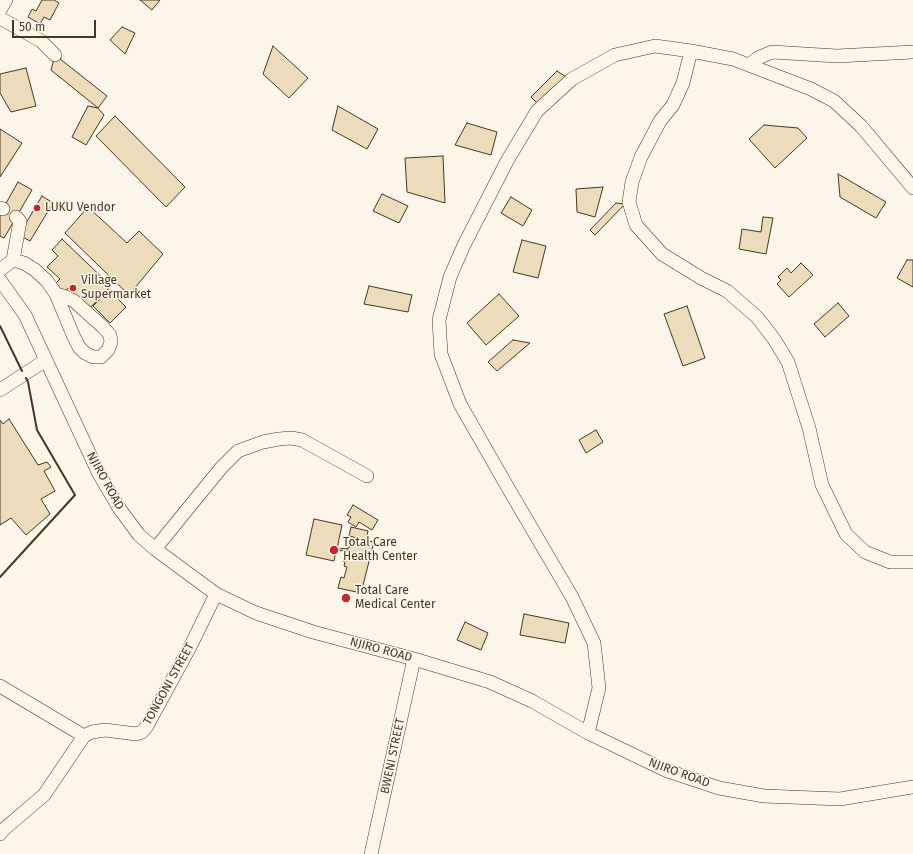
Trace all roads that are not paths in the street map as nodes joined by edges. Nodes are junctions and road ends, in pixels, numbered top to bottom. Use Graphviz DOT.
graph roads {
  1 [pos="6,0"];
  2 [pos="0,10"];
  3 [pos="0,18"];
  4 [pos="691,51"];
  5 [pos="913,52"];
  6 [pos="55,55"];
  7 [pos="749,65"];
  8 [pos="913,188"];
  9 [pos="16,218"];
  10 [pos="12,260"];
  11 [pos="0,270"];
  12 [pos="0,280"];
  13 [pos="56,294"];
  14 [pos="46,360"];
  15 [pos="0,390"];
  16 [pos="367,476"];
  17 [pos="155,549"];
  18 [pos="913,562"];
  19 [pos="216,594"];
  20 [pos="414,659"];
  21 [pos="0,686"];
  22 [pos="588,732"];
  23 [pos="84,736"];
  24 [pos="913,787"];
  25 [pos="0,834"];
  26 [pos="371,854"];
  1 -- 2 [label="street"];
  3 -- 6 [label="street"];
  4 -- 7 [label="street"];
  4 -- 18 [label="street"];
  4 -- 22 [label="street"];
  5 -- 7 [label="street"];
  7 -- 8 [label="street"];
  9 -- 10 [label="street"];
  10 -- 11 [label="street"];
  10 -- 13 [label="street"];
  12 -- 14 [label="street, NJIRO ROAD"];
  13 -- 13 [label="street"];
  14 -- 15 [label="street"];
  14 -- 17 [label="street, NJIRO ROAD"];
  16 -- 17 [label="street"];
  17 -- 19 [label="street, NJIRO ROAD"];
  19 -- 20 [label="street, NJIRO ROAD"];
  19 -- 23 [label="street, TONGONI STREET"];
  20 -- 22 [label="street, NJIRO ROAD"];
  20 -- 26 [label="street, BWENI STREET"];
  21 -- 23 [label="street"];
  22 -- 24 [label="street, NJIRO ROAD"];
  23 -- 25 [label="street"];
}
